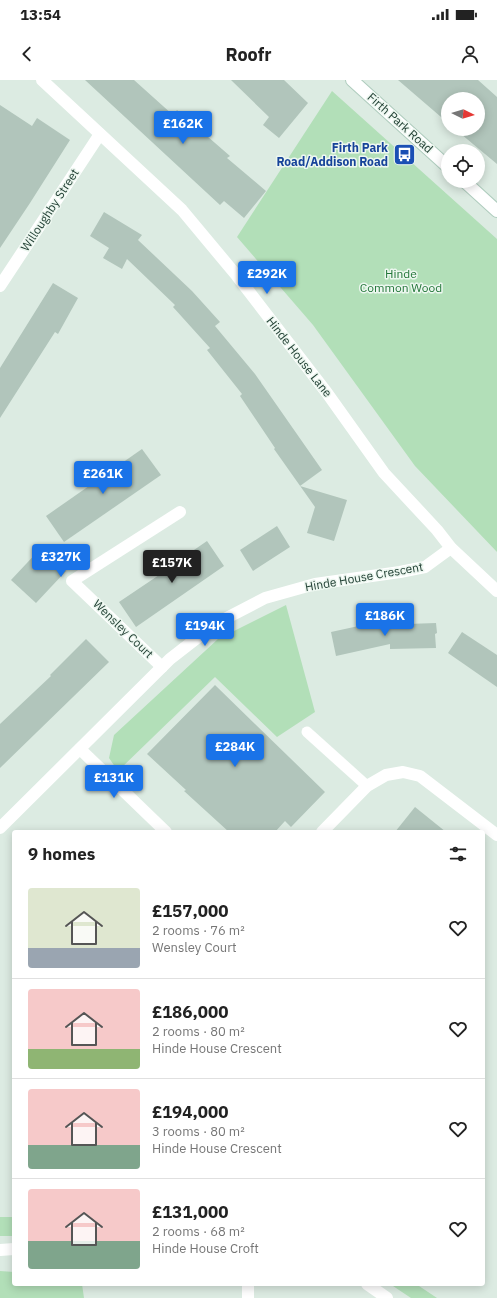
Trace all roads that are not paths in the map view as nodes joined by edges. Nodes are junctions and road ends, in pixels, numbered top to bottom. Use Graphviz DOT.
graph roads {
  1 [pos="42,80"];
  2 [pos="352,80"];
  3 [pos="100,134"];
  4 [pos="441,161"];
  5 [pos="472,188"];
  6 [pos="497,211"];
  7 [pos="0,286"];
  8 [pos="180,512"];
  9 [pos="451,548"];
  10 [pos="497,591"];
  11 [pos="162,667"];
  12 [pos="307,732"];
  13 [pos="80,749"];
  14 [pos="367,786"];
  15 [pos="0,828"];
  16 [pos="164,830"];
  17 [pos="324,830"];
  18 [pos="497,835"];
  19 [pos="12,1249"];
  20 [pos="0,1250"];
  21 [pos="248,1286"];
  22 [pos="369,1286"];
  23 [pos="248,1298"];
  24 [pos="387,1298"];
  1 -- 3 [label="street, Hinde House Lane"];
  2 -- 4 [label="street, Firth Park Road"];
  3 -- 7 [label="street, Willoughby Street"];
  3 -- 9 [label="street, Hinde House Lane"];
  5 -- 6 [label="street"];
  8 -- 11 [label="street, Wensley Court"];
  9 -- 10 [label="street, Hinde House Lane"];
  9 -- 11 [label="street, Hinde House Crescent"];
  11 -- 13 [label="street, Hinde House Crescent"];
  12 -- 14 [label="lane"];
  13 -- 15 [label="street, Hinde House Crescent"];
  13 -- 16 [label="street"];
  14 -- 17 [label="street"];
  14 -- 18 [label="street"];
  19 -- 20 [label="street"];
  21 -- 23 [label="street"];
  22 -- 24 [label="street"];
}
